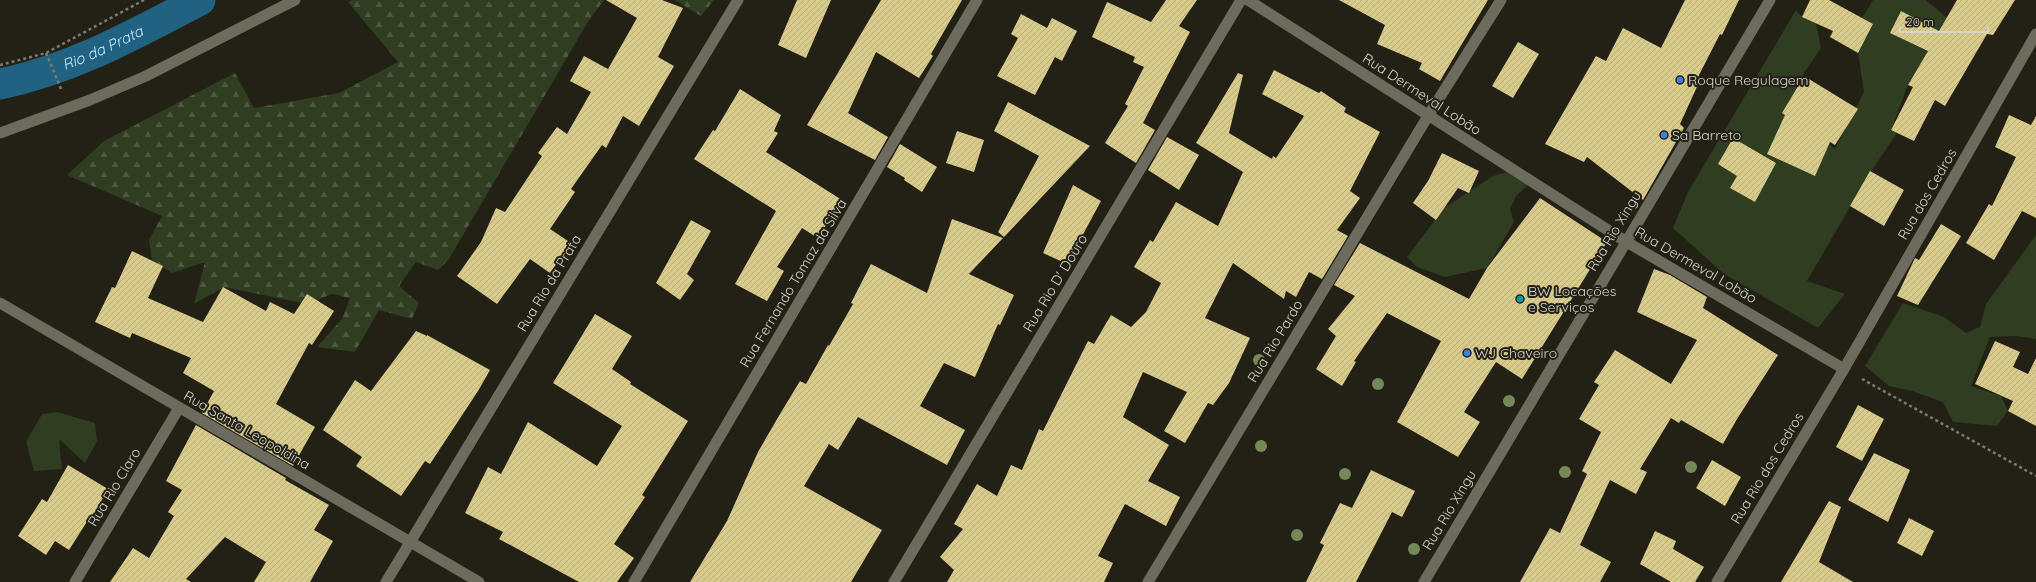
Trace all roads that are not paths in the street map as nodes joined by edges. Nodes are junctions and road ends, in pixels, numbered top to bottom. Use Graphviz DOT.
graph roads {
  1 [pos="295,0"];
  2 [pos="738,0"];
  3 [pos="977,0"];
  4 [pos="1241,0"];
  5 [pos="1248,0"];
  6 [pos="1502,0"];
  7 [pos="1770,0"];
  8 [pos="2036,34"];
  9 [pos="1428,116"];
  10 [pos="0,133"];
  11 [pos="1625,241"];
  12 [pos="0,303"];
  13 [pos="1844,369"];
  14 [pos="179,408"];
  15 [pos="410,542"];
  16 [pos="75,582"];
  17 [pos="386,582"];
  18 [pos="479,582"];
  19 [pos="634,582"];
  20 [pos="894,582"];
  21 [pos="1148,582"];
  22 [pos="1424,582"];
  23 [pos="1716,582"];
  1 -- 10 [label="street"];
  2 -- 15 [label="street, Rua Rio da Prata"];
  3 -- 19 [label="street, Rua Fernando Tomaz da Silva"];
  4 -- 20 [label="street, Rua Rio D' Douro"];
  5 -- 9 [label="street, Rua Dermeval Lobão"];
  6 -- 9 [label="street, Rua Rio Pardo"];
  7 -- 11 [label="street, Rua Rio Xingu"];
  8 -- 13 [label="street, Rua dos Cedros"];
  9 -- 11 [label="street, Rua Dermeval Lobão"];
  9 -- 21 [label="street, Rua Rio Pardo"];
  11 -- 13 [label="street, Rua Dermeval Lobão"];
  11 -- 22 [label="street, Rua Rio Xingu"];
  12 -- 14 [label="street, Rua Santa Leopoldina"];
  13 -- 23 [label="street, Rua Rio dos Cedros"];
  14 -- 15 [label="street, Rua Santa Leopoldina"];
  14 -- 16 [label="street, Rua Rio Claro"];
  15 -- 17 [label="street, Rua Rio da Prata"];
  15 -- 18 [label="street, Rua Santa Leopoldina"];
}
